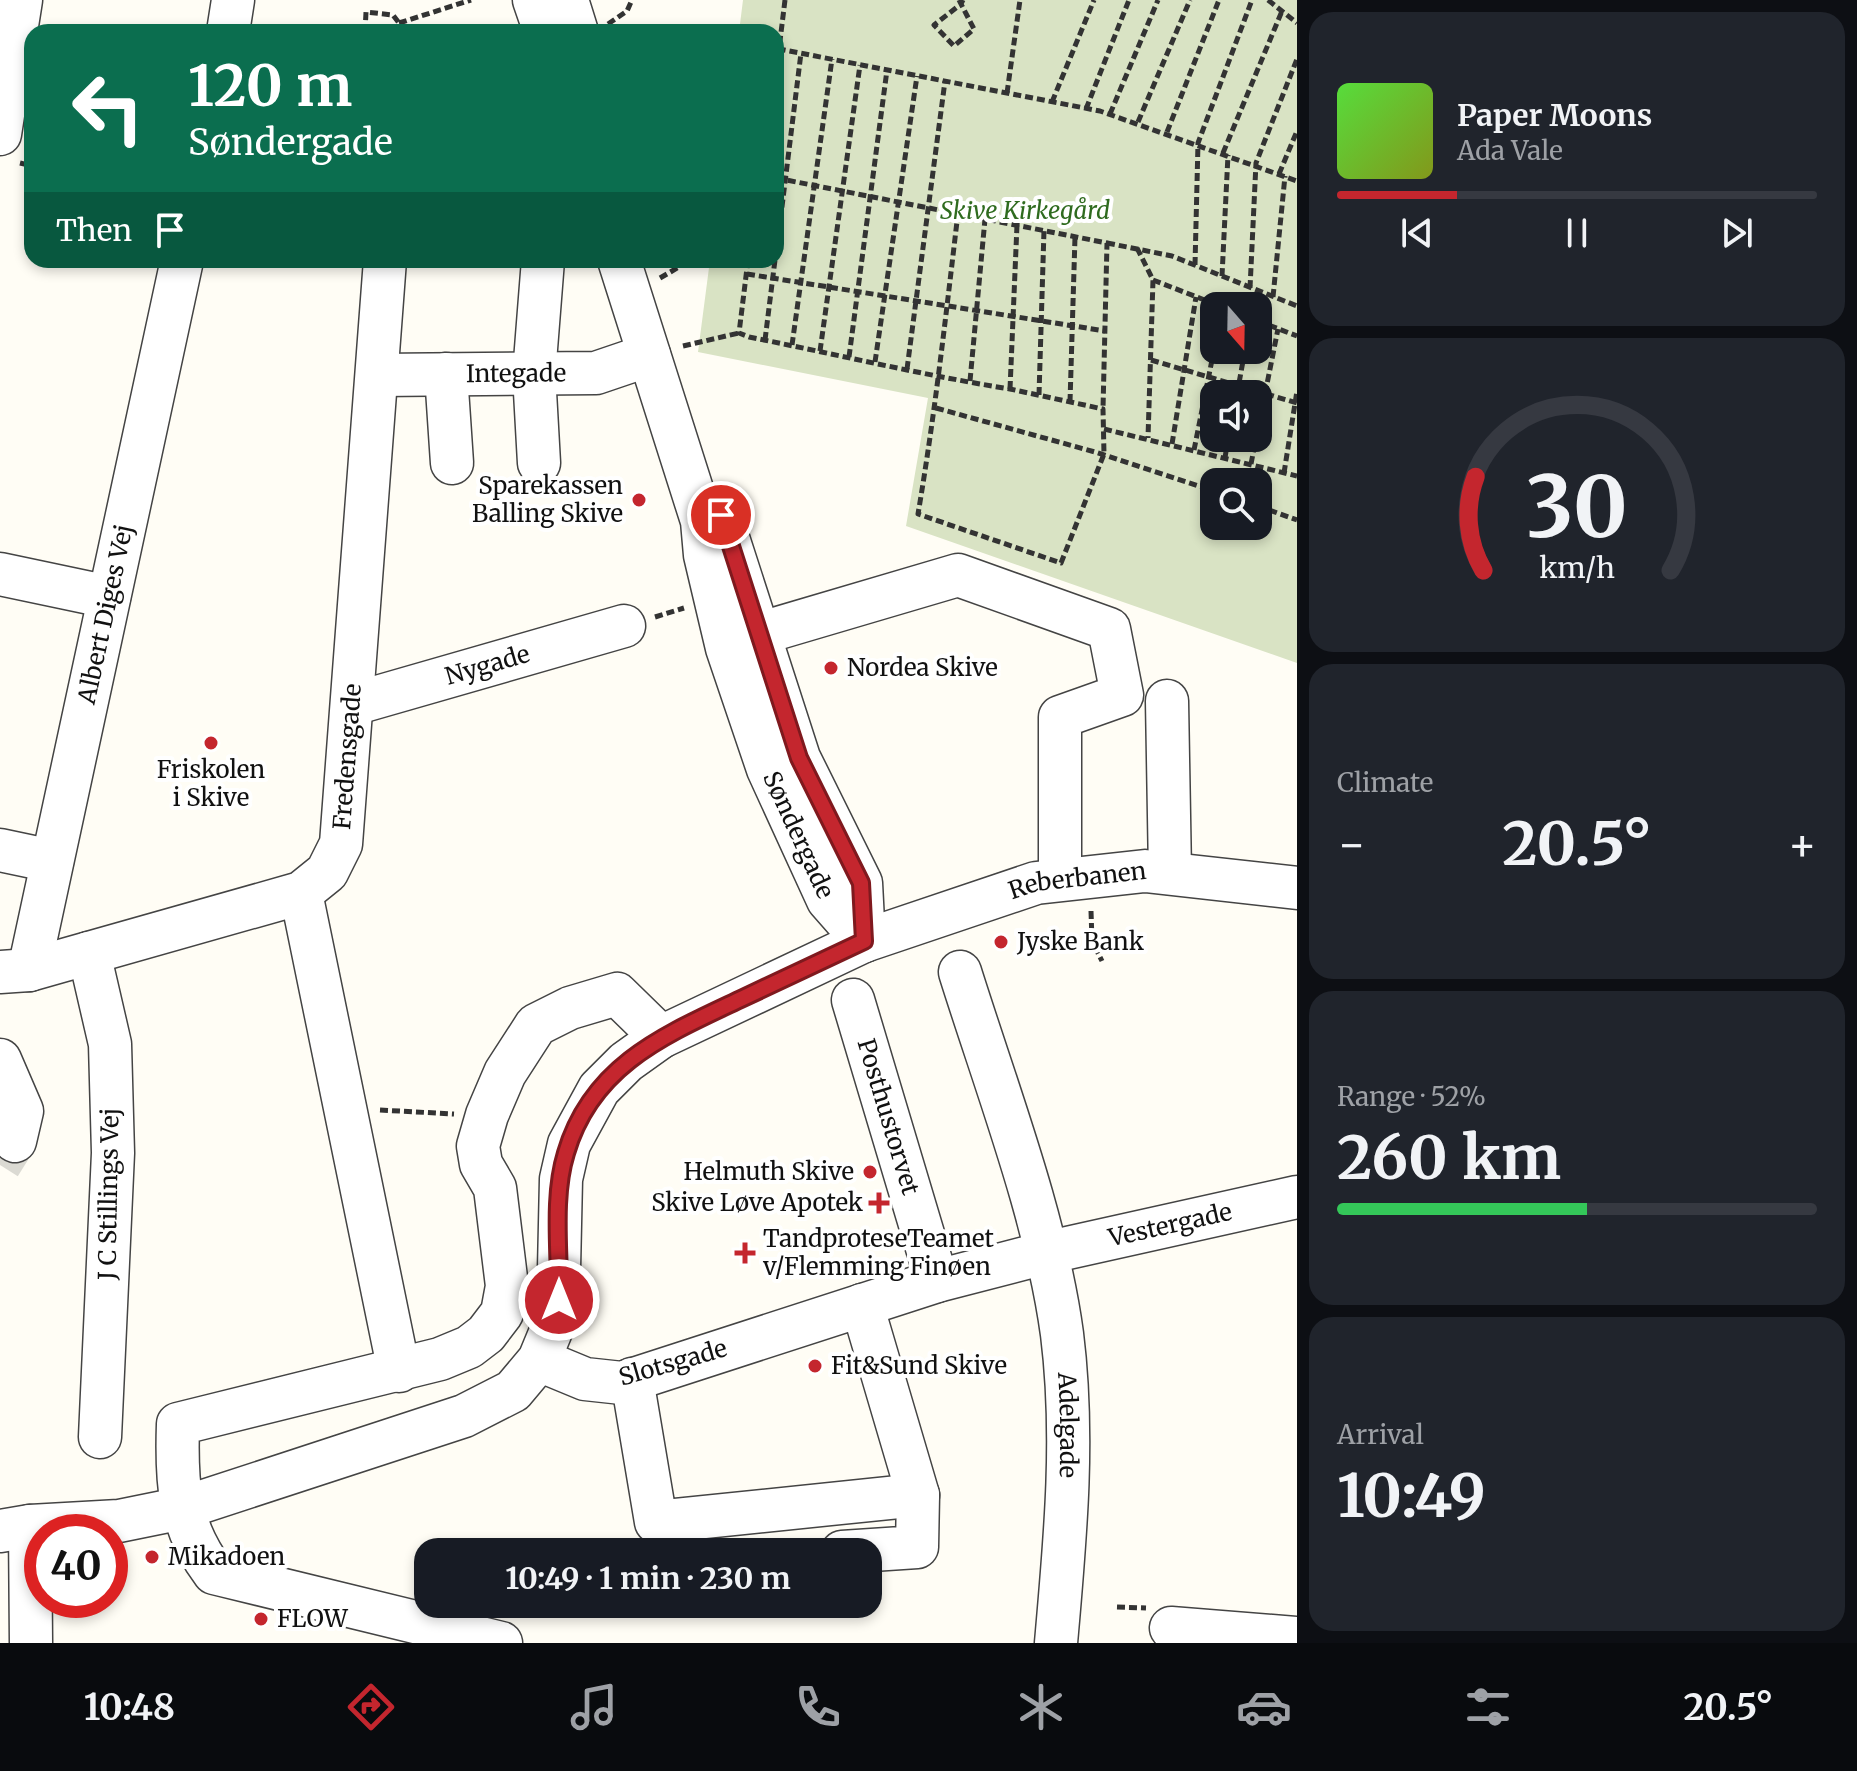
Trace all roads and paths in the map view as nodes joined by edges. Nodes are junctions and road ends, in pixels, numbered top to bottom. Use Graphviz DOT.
graph roads {
  1 [pos="21,0"];
  2 [pos="33,0"];
  3 [pos="233,0"];
  4 [pos="471,0"];
  5 [pos="534,0"];
  6 [pos="567,0"];
  7 [pos="632,0"];
  8 [pos="785,0"];
  9 [pos="1020,0"];
  10 [pos="1094,0"];
  11 [pos="1129,0"];
  12 [pos="1158,0"];
  13 [pos="1190,0"];
  14 [pos="1219,0"];
  15 [pos="1252,0"];
  16 [pos="1268,0"];
  17 [pos="961,1"];
  18 [pos="1282,11"];
  19 [pos="399,23"];
  20 [pos="1297,23"];
  21 [pos="27,24"];
  22 [pos="229,24"];
  23 [pos="365,24"];
  24 [pos="542,24"];
  25 [pos="574,24"];
  26 [pos="609,24"];
  27 [pos="782,24"];
  28 [pos="24,36"];
  29 [pos="784,50"];
  30 [pos="801,53"];
  31 [pos="832,59"];
  32 [pos="1297,59"];
  33 [pos="860,65"];
  34 [pos="887,70"];
  35 [pos="917,76"];
  36 [pos="945,81"];
  37 [pos="1007,93"];
  38 [pos="1052,102"];
  39 [pos="1086,109"];
  40 [pos="1110,114"];
  41 [pos="1138,122"];
  42 [pos="1,129"];
  43 [pos="1297,131"];
  44 [pos="1167,132"];
  45 [pos="1198,143"];
  46 [pos="1226,154"];
  47 [pos="1256,163"];
  48 [pos="1282,175"];
  49 [pos="784,179"];
  50 [pos="787,180"];
  51 [pos="1297,181"];
  52 [pos="812,185"];
  53 [pos="842,191"];
  54 [pos="869,196"];
  55 [pos="784,201"];
  56 [pos="896,201"];
  57 [pos="929,208"];
  58 [pos="958,213"];
  59 [pos="985,219"];
  60 [pos="1017,225"];
  61 [pos="1044,230"];
  62 [pos="1075,237"];
  63 [pos="1107,243"];
  64 [pos="1137,248"];
  65 [pos="1195,265"];
  66 [pos="180,268"];
  67 [pos="385,268"];
  68 [pos="542,268"];
  69 [pos="636,268"];
  70 [pos="747,268"];
  71 [pos="774,268"];
  72 [pos="746,274"];
  73 [pos="1222,276"];
  74 [pos="773,278"];
  75 [pos="1153,280"];
  76 [pos="801,282"];
  77 [pos="829,287"];
  78 [pos="1250,288"];
  79 [pos="857,291"];
  80 [pos="884,296"];
  81 [pos="1196,297"];
  82 [pos="1273,297"];
  83 [pos="1200,298"];
  84 [pos="915,300"];
  85 [pos="947,306"];
  86 [pos="1297,306"];
  87 [pos="978,310"];
  88 [pos="1010,316"];
  89 [pos="1043,321"];
  90 [pos="1073,326"];
  91 [pos="1272,327"];
  92 [pos="1278,329"];
  93 [pos="1105,331"];
  94 [pos="739,333"];
  95 [pos="1297,336"];
  96 [pos="765,340"];
  97 [pos="696,343"];
  98 [pos="792,345"];
  99 [pos="820,351"];
  100 [pos="649,355"];
  101 [pos="849,357"];
  102 [pos="1151,360"];
  103 [pos="875,362"];
  104 [pos="1211,364"];
  105 [pos="907,369"];
  106 [pos="1184,370"];
  107 [pos="446,374"];
  108 [pos="534,374"];
  109 [pos="378,375"];
  110 [pos="938,375"];
  111 [pos="1209,377"];
  112 [pos="1220,380"];
  113 [pos="1268,380"];
  114 [pos="970,381"];
  115 [pos="1010,389"];
  116 [pos="1297,391"];
  117 [pos="1039,395"];
  118 [pos="1272,395"];
  119 [pos="1070,402"];
  120 [pos="1296,402"];
  121 [pos="936,408"];
  122 [pos="1103,409"];
  123 [pos="1104,429"];
  124 [pos="1148,438"];
  125 [pos="1172,444"];
  126 [pos="1194,450"];
  127 [pos="1226,452"];
  128 [pos="1253,452"];
  129 [pos="1104,454"];
  130 [pos="1225,458"];
  131 [pos="452,463"];
  132 [pos="539,463"];
  133 [pos="1251,464"];
  134 [pos="1284,473"];
  135 [pos="1297,476"];
  136 [pos="1200,486"];
  137 [pos="1272,511"];
  138 [pos="1297,520"];
  139 [pos="0,574"];
  140 [pos="109,597"];
  141 [pos="715,598"];
  142 [pos="624,626"];
  143 [pos="758,634"];
  144 [pos="1167,701"];
  145 [pos="353,704"];
  146 [pos="0,850"];
  147 [pos="52,861"];
  148 [pos="1170,873"];
  149 [pos="1060,878"];
  150 [pos="1297,888"];
  151 [pos="301,893"];
  152 [pos="1091,919"];
  153 [pos="864,941"];
  154 [pos="89,953"];
  155 [pos="1102,961"];
  156 [pos="14,971"];
  157 [pos="960,972"];
  158 [pos="853,1000"];
  159 [pos="661,1037"];
  160 [pos="0,1060"];
  161 [pos="345,1108"];
  162 [pos="487,1115"];
  163 [pos="18,1121"];
  164 [pos="1297,1197"];
  165 [pos="1045,1253"];
  166 [pos="937,1281"];
  167 [pos="862,1305"];
  168 [pos="539,1360"];
  169 [pos="399,1371"];
  170 [pos="632,1379"];
  171 [pos="100,1437"];
  172 [pos="918,1495"];
  173 [pos="183,1508"];
  174 [pos="10,1519"];
  175 [pos="882,1549"];
  176 [pos="1171,1628"];
  177 [pos="1297,1638"];
  178 [pos="31,1643"];
  179 [pos="501,1643"];
  180 [pos="1056,1643"];
  1 -- 42 [label="street"];
  2 -- 21 [label="street"];
  3 -- 22 [label="street"];
  4 -- 19 [label="path"];
  5 -- 24 [label="street"];
  6 -- 25 [label="street"];
  7 -- 26 [label="path"];
  8 -- 27 [label="path"];
  9 -- 37 [label="path"];
  10 -- 38 [label="path"];
  11 -- 39 [label="path"];
  12 -- 40 [label="path"];
  13 -- 41 [label="path"];
  14 -- 44 [label="path"];
  15 -- 45 [label="path"];
  16 -- 18 [label="path"];
  17 -- 17 [label="path"];
  18 -- 20 [label="path"];
  18 -- 46 [label="path"];
  19 -- 23 [label="path"];
  28 -- 42 [label="street"];
  29 -- 30 [label="path"];
  30 -- 31 [label="path"];
  30 -- 50 [label="path"];
  31 -- 33 [label="path"];
  31 -- 52 [label="path"];
  32 -- 47 [label="path"];
  33 -- 34 [label="path"];
  33 -- 53 [label="path"];
  34 -- 35 [label="path"];
  34 -- 54 [label="path"];
  35 -- 36 [label="path"];
  35 -- 56 [label="path"];
  36 -- 37 [label="path"];
  36 -- 57 [label="path"];
  37 -- 38 [label="path"];
  38 -- 39 [label="path"];
  39 -- 40 [label="path"];
  40 -- 41 [label="path"];
  41 -- 44 [label="path"];
  43 -- 48 [label="path"];
  44 -- 45 [label="path"];
  45 -- 46 [label="path"];
  45 -- 65 [label="path"];
  46 -- 47 [label="path"];
  46 -- 73 [label="path"];
  47 -- 48 [label="path"];
  47 -- 78 [label="path"];
  48 -- 51 [label="path"];
  48 -- 82 [label="path"];
  49 -- 50 [label="path"];
  50 -- 52 [label="path"];
  50 -- 55 [label="path"];
  52 -- 53 [label="path"];
  52 -- 76 [label="path"];
  53 -- 54 [label="path"];
  53 -- 77 [label="path"];
  54 -- 56 [label="path"];
  54 -- 79 [label="path"];
  56 -- 57 [label="path"];
  56 -- 80 [label="path"];
  57 -- 58 [label="path"];
  57 -- 84 [label="path"];
  58 -- 59 [label="path"];
  58 -- 85 [label="path"];
  59 -- 60 [label="path"];
  59 -- 87 [label="path"];
  60 -- 61 [label="path"];
  60 -- 88 [label="path"];
  61 -- 62 [label="path"];
  61 -- 89 [label="path"];
  62 -- 63 [label="path"];
  62 -- 90 [label="path"];
  63 -- 64 [label="path"];
  63 -- 93 [label="path"];
  64 -- 65 [label="path"];
  64 -- 75 [label="path"];
  65 -- 73 [label="path"];
  66 -- 140 [label="street, Albert Diges Vej"];
  67 -- 109 [label="street, Fredensgade"];
  68 -- 108 [label="street"];
  69 -- 100 [label="street, Søndergade"];
  69 -- 143 [label="street, Søndergade"];
  70 -- 72 [label="path"];
  71 -- 74 [label="path"];
  72 -- 74 [label="path"];
  72 -- 94 [label="path"];
  73 -- 78 [label="path"];
  74 -- 76 [label="path"];
  74 -- 96 [label="path"];
  75 -- 81 [label="path"];
  75 -- 102 [label="path"];
  76 -- 77 [label="path"];
  76 -- 98 [label="path"];
  77 -- 79 [label="path"];
  77 -- 99 [label="path"];
  78 -- 82 [label="path"];
  79 -- 80 [label="path"];
  79 -- 101 [label="path"];
  80 -- 84 [label="path"];
  80 -- 103 [label="path"];
  81 -- 83 [label="path"];
  81 -- 106 [label="path"];
  82 -- 86 [label="path"];
  84 -- 85 [label="path"];
  84 -- 105 [label="path"];
  85 -- 87 [label="path"];
  85 -- 110 [label="path"];
  87 -- 88 [label="path"];
  87 -- 114 [label="path"];
  88 -- 89 [label="path"];
  88 -- 115 [label="path"];
  89 -- 90 [label="path"];
  89 -- 117 [label="path"];
  90 -- 93 [label="path"];
  90 -- 119 [label="path"];
  91 -- 92 [label="path"];
  92 -- 95 [label="path"];
  92 -- 113 [label="path"];
  93 -- 122 [label="path"];
  94 -- 96 [label="path"];
  94 -- 97 [label="path"];
  96 -- 98 [label="path"];
  98 -- 99 [label="path"];
  99 -- 101 [label="path"];
  100 -- 108 [label="street, Integade"];
  100 -- 141 [label="street, Søndergade"];
  101 -- 103 [label="path"];
  102 -- 106 [label="path"];
  102 -- 124 [label="path"];
  103 -- 105 [label="path"];
  104 -- 111 [label="path"];
  105 -- 110 [label="path"];
  106 -- 111 [label="path"];
  106 -- 125 [label="path"];
  107 -- 108 [label="street, Integade"];
  107 -- 109 [label="street, Integade"];
  107 -- 131 [label="street"];
  108 -- 132 [label="street"];
  109 -- 145 [label="street, Fredensgade"];
  110 -- 114 [label="path"];
  110 -- 121 [label="path"];
  111 -- 112 [label="path"];
  111 -- 126 [label="path"];
  114 -- 115 [label="path"];
  115 -- 117 [label="path"];
  116 -- 120 [label="path"];
  117 -- 119 [label="path"];
  118 -- 120 [label="path"];
  119 -- 122 [label="path"];
  120 -- 134 [label="path"];
  121 -- 129 [label="path"];
  121 -- 129 [label="path"];
  122 -- 123 [label="path"];
  123 -- 124 [label="path"];
  123 -- 129 [label="path"];
  124 -- 125 [label="path"];
  125 -- 126 [label="path"];
  126 -- 130 [label="path"];
  127 -- 130 [label="path"];
  128 -- 133 [label="path"];
  129 -- 136 [label="path"];
  130 -- 133 [label="path"];
  133 -- 134 [label="path"];
  134 -- 135 [label="path"];
  137 -- 138 [label="path"];
  139 -- 140 [label="street"];
  140 -- 147 [label="street, Albert Diges Vej"];
  141 -- 142 [label="path"];
  141 -- 153 [label="street, Søndergade"];
  142 -- 145 [label="street, Nygade"];
  143 -- 149 [label="street"];
  143 -- 153 [label="street, Søndergade"];
  144 -- 148 [label="street"];
  145 -- 151 [label="street, Fredensgade"];
  146 -- 147 [label="street"];
  147 -- 156 [label="street, Albert Diges Vej"];
  148 -- 149 [label="street, Reberbanen"];
  148 -- 150 [label="street, Reberbanen"];
  149 -- 153 [label="street, Reberbanen"];
  151 -- 154 [label="street"];
  151 -- 161 [label="street"];
  152 -- 155 [label="path"];
  153 -- 159 [label="street, Reberbanen"];
  154 -- 156 [label="street"];
  154 -- 171 [label="street, J C Stillings Vej"];
  157 -- 165 [label="street, Adelgade"];
  158 -- 166 [label="street, Posthustorvet"];
  159 -- 162 [label="street"];
  159 -- 168 [label="street, Reberbanen"];
  160 -- 163 [label="street"];
  161 -- 162 [label="path"];
  161 -- 169 [label="street"];
  162 -- 169 [label="street"];
  164 -- 165 [label="street, Vestergade"];
  165 -- 166 [label="street, Slotsgade"];
  165 -- 180 [label="street, Adelgade"];
  166 -- 167 [label="street, Slotsgade"];
  167 -- 170 [label="street, Slotsgade"];
  167 -- 172 [label="street"];
  168 -- 170 [label="street, Slotsgade"];
  168 -- 173 [label="street"];
  169 -- 173 [label="street"];
  170 -- 172 [label="street"];
  172 -- 175 [label="street"];
  173 -- 174 [label="street"];
  173 -- 179 [label="street"];
  174 -- 178 [label="street"];
  176 -- 177 [label="street"];
}
